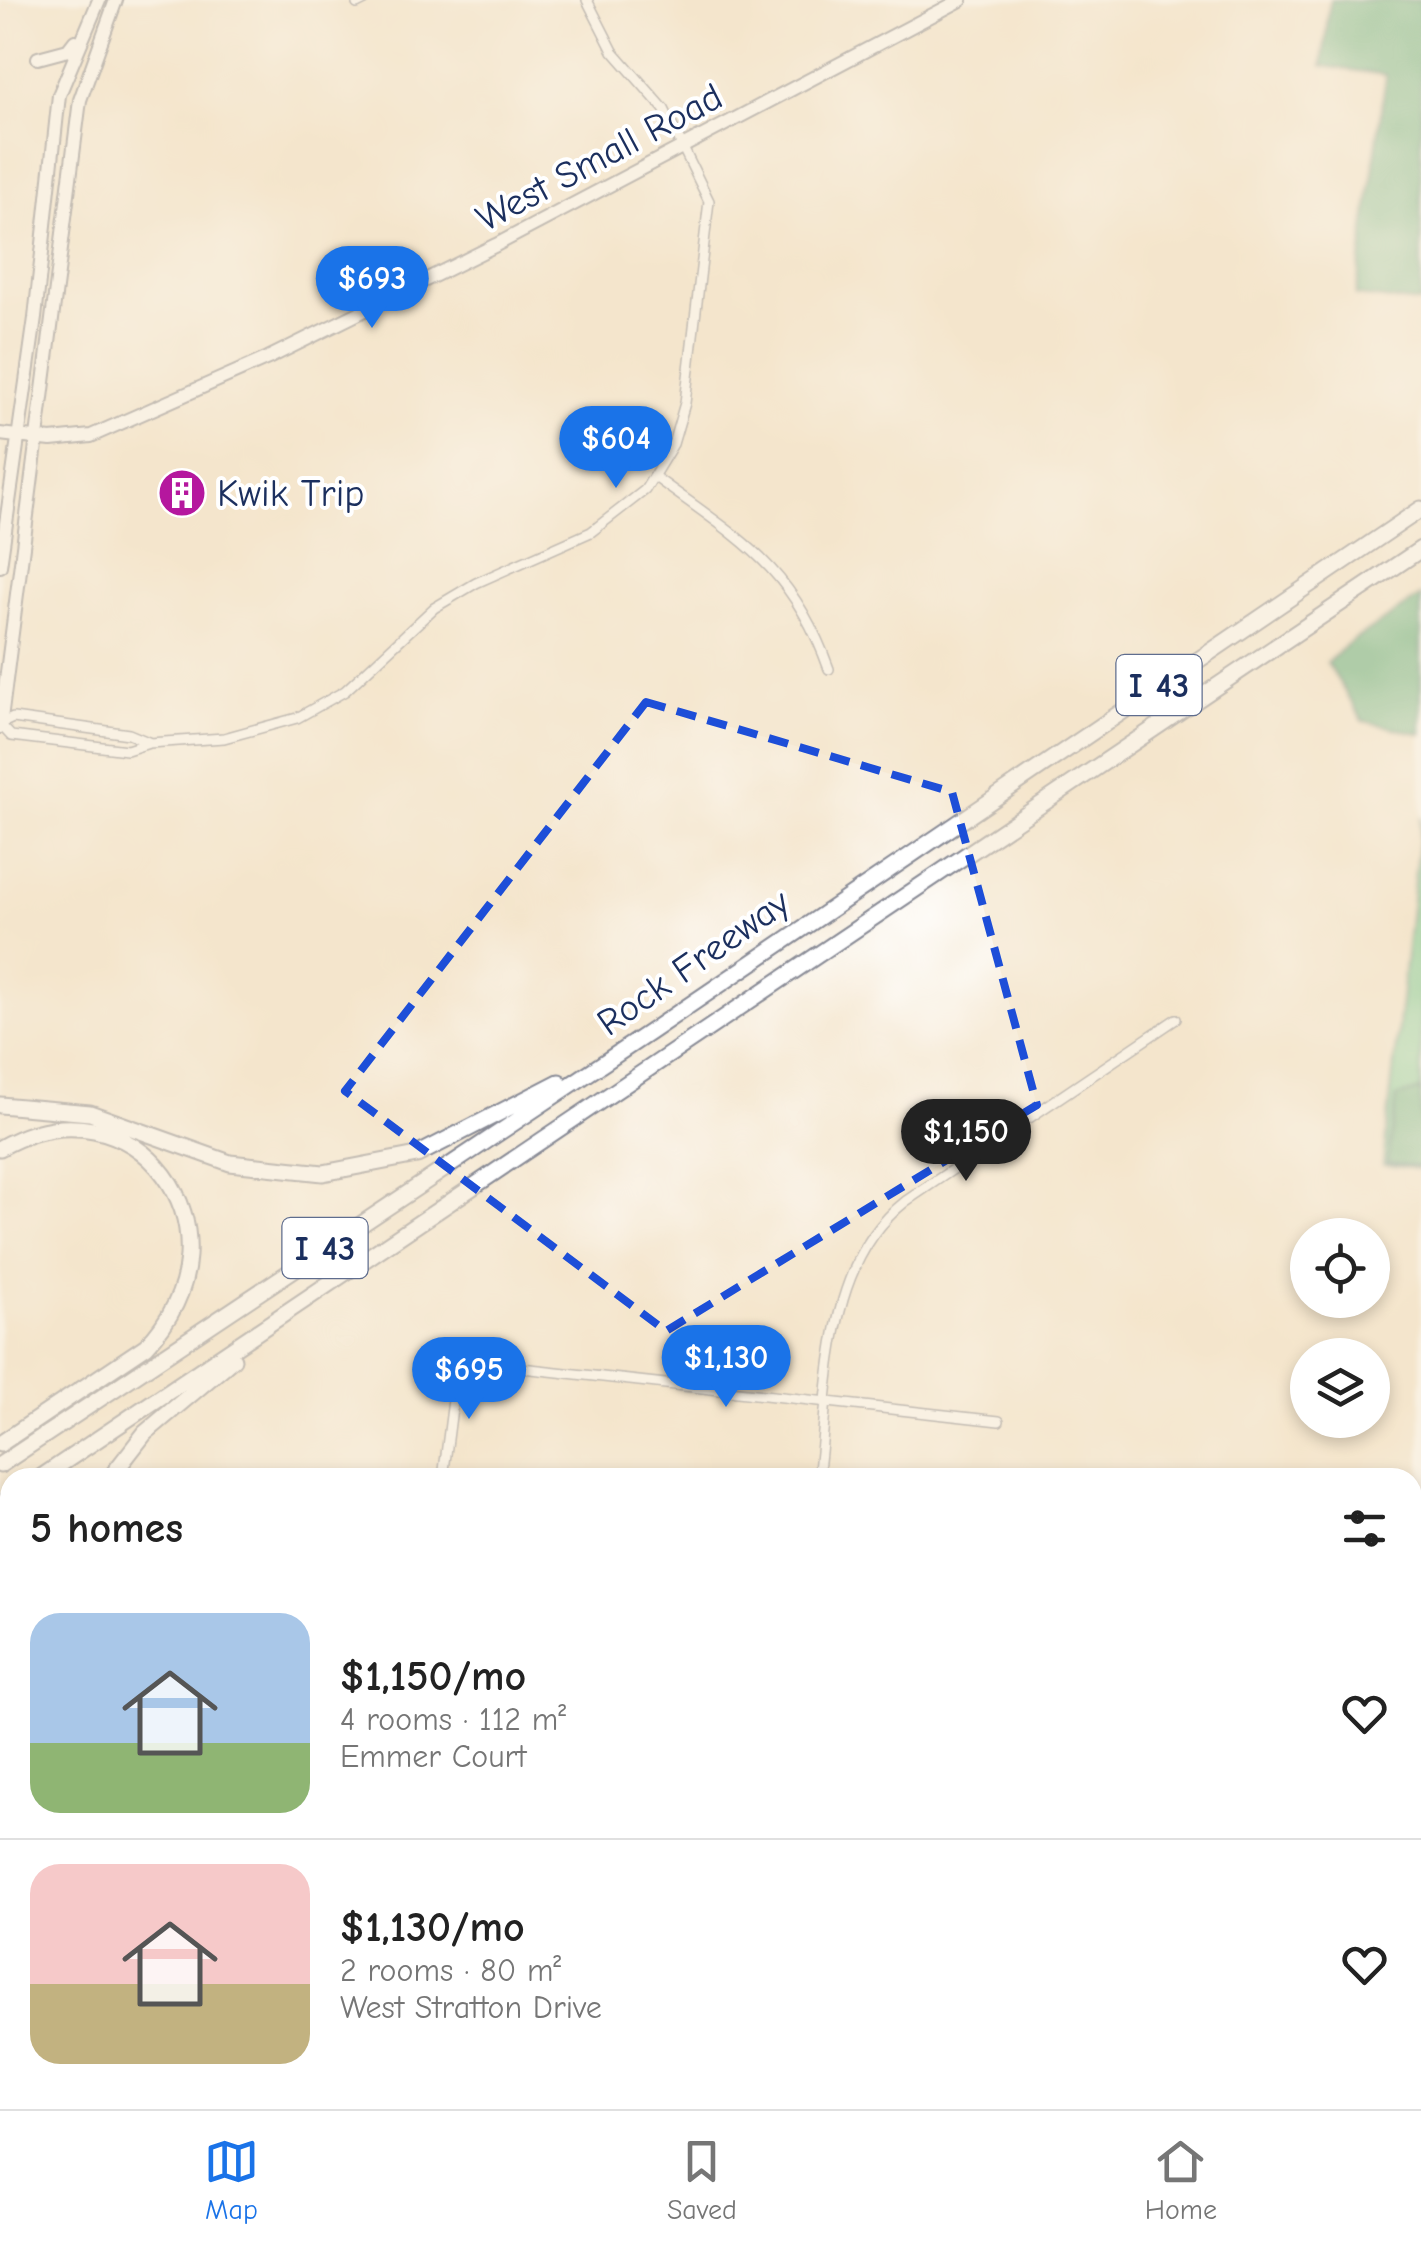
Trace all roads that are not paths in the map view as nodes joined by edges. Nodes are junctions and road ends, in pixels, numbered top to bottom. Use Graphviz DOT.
graph roads {
  1 [pos="99,0"];
  2 [pos="116,0"];
  3 [pos="587,0"];
  4 [pos="961,0"];
  5 [pos="84,32"];
  6 [pos="38,58"];
  7 [pos="685,146"];
  8 [pos="0,434"];
  9 [pos="17,436"];
  10 [pos="38,439"];
  11 [pos="655,476"];
  12 [pos="1421,509"];
  13 [pos="1421,549"];
  14 [pos="0,566"];
  15 [pos="829,669"];
  16 [pos="0,725"];
  17 [pos="148,743"];
  18 [pos="1176,1019"];
  19 [pos="650,1032"];
  20 [pos="0,1105"];
  21 [pos="0,1148"];
  22 [pos="318,1291"];
  23 [pos="829,1402"];
  24 [pos="999,1421"];
  25 [pos="0,1444"];
  26 [pos="0,1465"];
  27 [pos="55,1468"];
  28 [pos="118,1468"];
  29 [pos="443,1468"];
  30 [pos="819,1468"];
  1 -- 5 [label="main road"];
  2 -- 10 [label="main road"];
  3 -- 7 [label="street"];
  4 -- 7 [label="main road, West Small Road"];
  5 -- 6 [label="main road"];
  5 -- 9 [label="main road"];
  7 -- 10 [label="main road, West Small Road"];
  7 -- 11 [label="street"];
  8 -- 9 [label="main road, West Small Road"];
  9 -- 10 [label="main road, West Small Road"];
  9 -- 14 [label="main road"];
  10 -- 16 [label="main road"];
  11 -- 15 [label="street"];
  11 -- 17 [label="street"];
  12 -- 19 [label="highway, Rock Freeway / I 43"];
  13 -- 22 [label="highway, Rock Freeway / I 43"];
  16 -- 17 [label="street"];
  16 -- 17 [label="street"];
  18 -- 23 [label="street"];
  19 -- 20 [label="highway"];
  19 -- 26 [label="highway, Rock Freeway / I 43"];
  21 -- 25 [label="highway"];
  22 -- 27 [label="highway, Rock Freeway / I 43"];
  22 -- 28 [label="highway"];
  23 -- 24 [label="street"];
  23 -- 29 [label="street"];
  23 -- 30 [label="street"];
}
